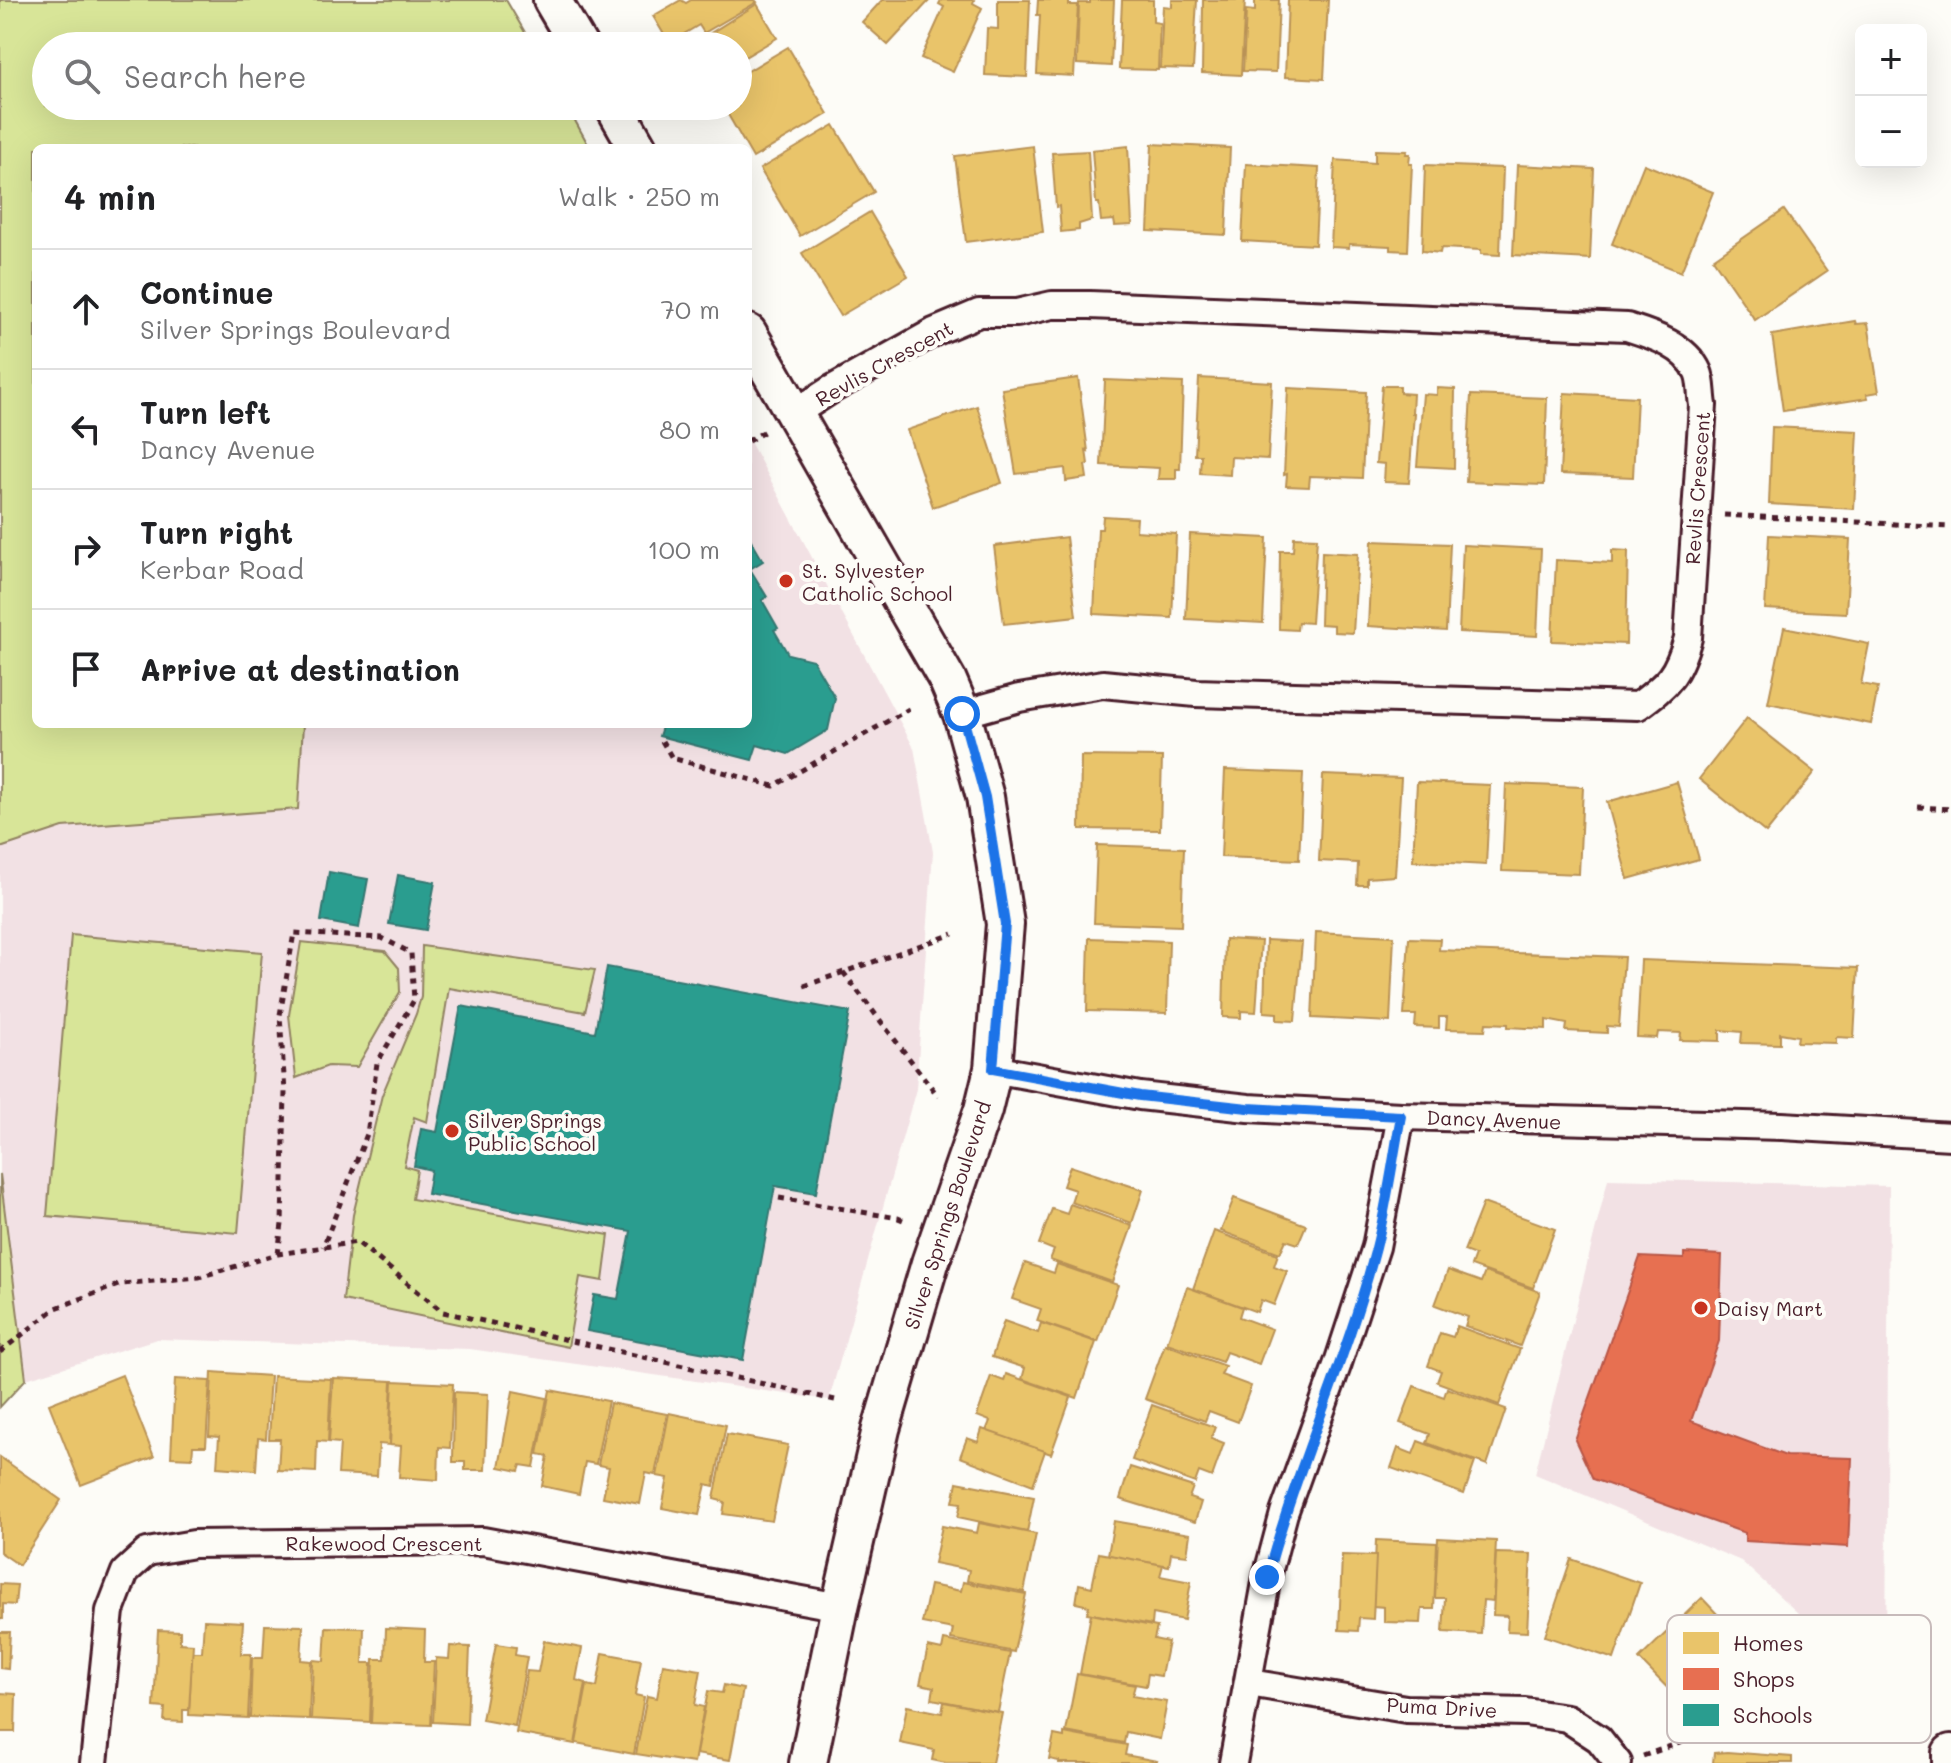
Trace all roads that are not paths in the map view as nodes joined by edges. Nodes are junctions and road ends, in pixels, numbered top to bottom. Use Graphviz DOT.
graph roads {
  1 [pos="552,0"];
  2 [pos="571,32"];
  3 [pos="622,120"];
  4 [pos="636,144"];
  5 [pos="752,343"];
  6 [pos="784,419"];
  7 [pos="962,714"];
  8 [pos="993,1069"];
  9 [pos="1401,1116"];
  10 [pos="1951,1136"];
  11 [pos="840,1607"];
  12 [pos="1249,1683"];
  13 [pos="1951,1753"];
  14 [pos="1626,1761"];
  15 [pos="94,1763"];
  16 [pos="808,1763"];
  17 [pos="1233,1763"];
  18 [pos="1951,1763"];
  1 -- 2 [label="street"];
  3 -- 4 [label="street"];
  5 -- 6 [label="street, Silver Springs Boulevard"];
  6 -- 7 [label="street, Silver Springs Boulevard"];
  6 -- 7 [label="street, Revlis Crescent"];
  7 -- 8 [label="street, Silver Springs Boulevard"];
  8 -- 9 [label="street, Dancy Avenue"];
  8 -- 11 [label="street, Silver Springs Boulevard"];
  9 -- 10 [label="street, Dancy Avenue"];
  9 -- 12 [label="street"];
  11 -- 15 [label="street, Rakewood Crescent"];
  11 -- 16 [label="street, Silver Springs Boulevard"];
  12 -- 14 [label="street, Puma Drive"];
  12 -- 17 [label="street"];
  13 -- 18 [label="street"];
}
